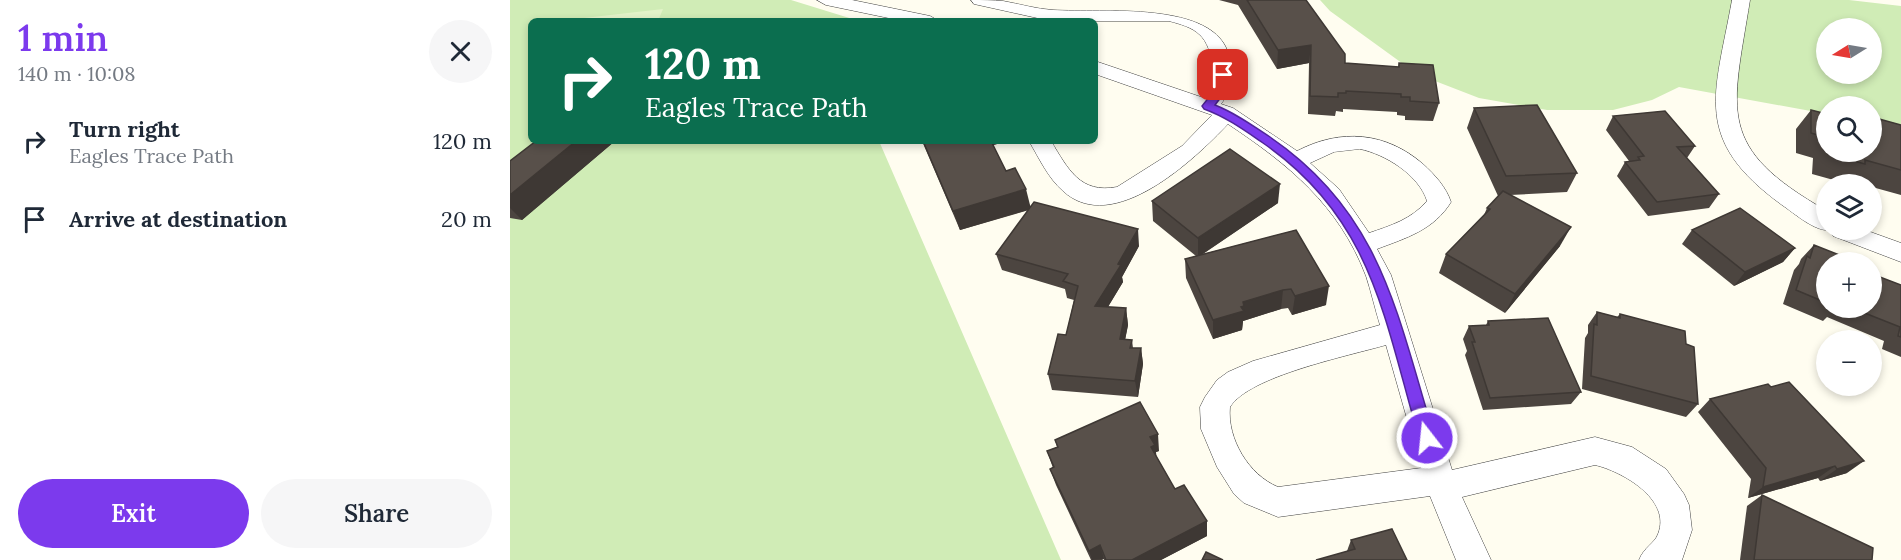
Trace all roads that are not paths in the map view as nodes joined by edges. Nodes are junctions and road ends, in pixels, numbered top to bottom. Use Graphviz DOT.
graph roads {
  1 [pos="826,0"];
  2 [pos="980,0"];
  3 [pos="1741,0"];
  4 [pos="915,18"];
  5 [pos="1098,68"];
  6 [pos="1217,110"];
  7 [pos="1042,144"];
  8 [pos="1296,161"];
  9 [pos="1816,214"];
  10 [pos="1868,240"];
  11 [pos="1363,245"];
  12 [pos="1901,253"];
  13 [pos="1396,332"];
  14 [pos="1441,484"];
  15 [pos="1474,560"];
  16 [pos="1656,560"];
  1 -- 4 [label="street"];
  2 -- 6 [label="street"];
  3 -- 9 [label="street"];
  5 -- 6 [label="street"];
  6 -- 7 [label="street"];
  6 -- 8 [label="street"];
  8 -- 11 [label="street"];
  8 -- 11 [label="street"];
  10 -- 12 [label="street"];
  11 -- 13 [label="street"];
  13 -- 14 [label="street"];
  13 -- 14 [label="street"];
  14 -- 15 [label="street"];
  14 -- 16 [label="street"];
}
